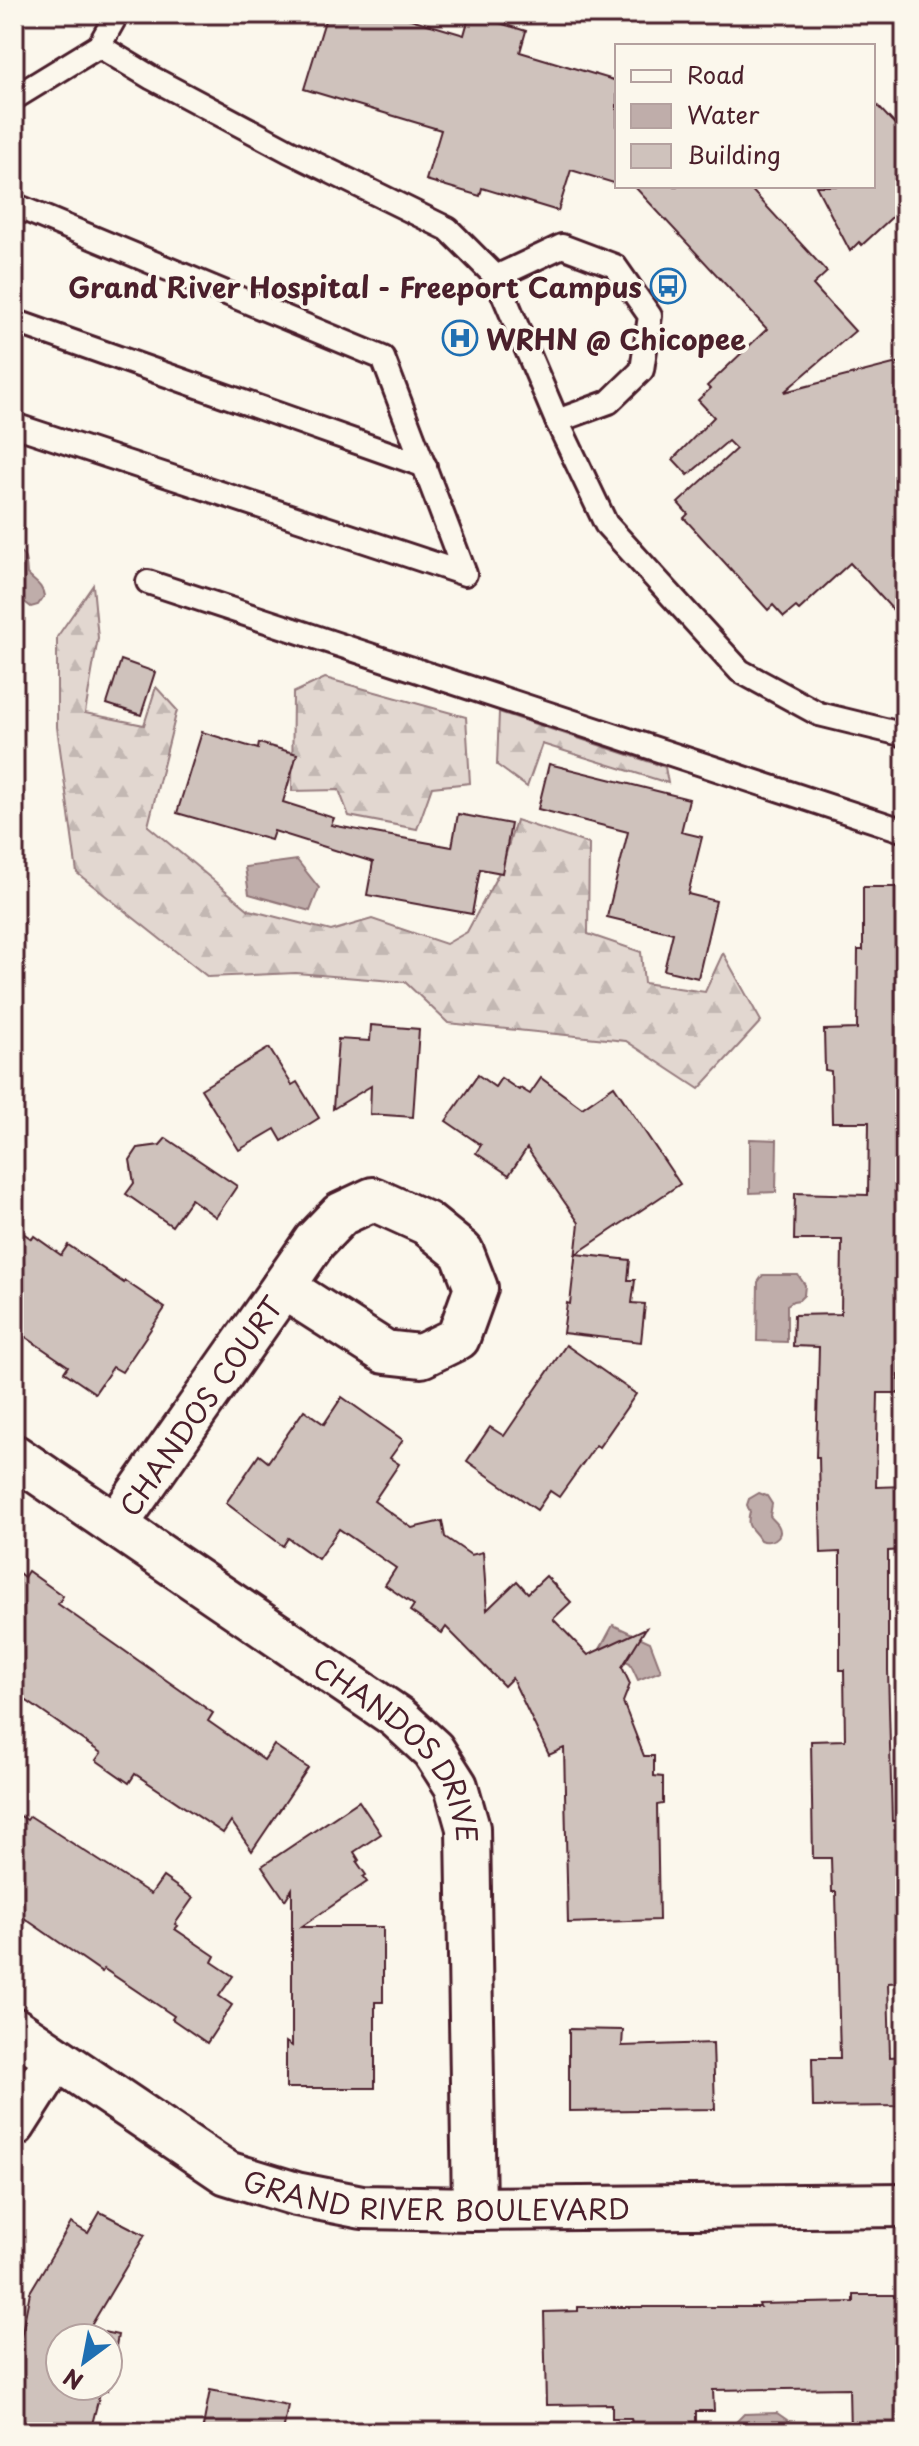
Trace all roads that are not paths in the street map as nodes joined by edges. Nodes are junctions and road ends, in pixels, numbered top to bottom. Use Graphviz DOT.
graph roads {
  1 [pos="117,14"];
  2 [pos="99,46"];
  3 [pos="14,98"];
  4 [pos="14,205"];
  5 [pos="496,277"];
  6 [pos="14,321"];
  7 [pos="557,421"];
  8 [pos="14,425"];
  9 [pos="425,466"];
  10 [pos="148,582"];
  11 [pos="905,735"];
  12 [pos="905,831"];
  13 [pos="283,1287"];
  14 [pos="14,1456"];
  15 [pos="116,1525"];
  16 [pos="14,2029"];
  17 [pos="56,2059"];
  18 [pos="14,2125"];
  19 [pos="905,2205"];
  20 [pos="474,2209"];
  1 -- 2 [label="lane"];
  2 -- 3 [label="lane"];
  2 -- 5 [label="lane"];
  4 -- 9 [label="lane"];
  5 -- 7 [label="lane"];
  5 -- 7 [label="lane"];
  6 -- 9 [label="lane"];
  7 -- 11 [label="lane"];
  8 -- 9 [label="lane"];
  10 -- 12 [label="lane"];
  13 -- 15 [label="street, CHANDOS COURT"];
  14 -- 15 [label="street, CHANDOS DRIVE"];
  15 -- 20 [label="street, CHANDOS DRIVE"];
  16 -- 17 [label="street, GRAND RIVER BOULEVARD"];
  17 -- 18 [label="street"];
  17 -- 20 [label="street, GRAND RIVER BOULEVARD"];
  19 -- 20 [label="street, GRAND RIVER BOULEVARD"];
}
